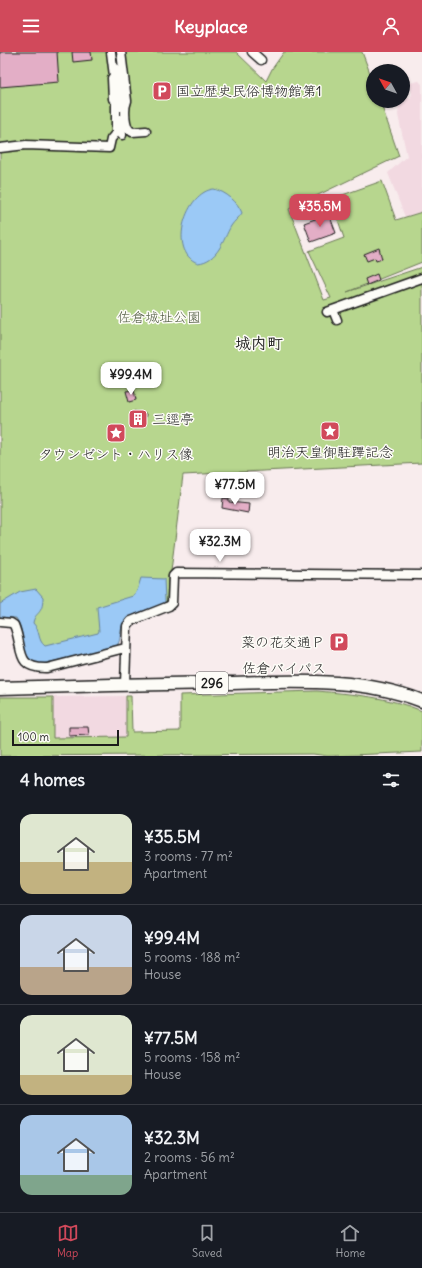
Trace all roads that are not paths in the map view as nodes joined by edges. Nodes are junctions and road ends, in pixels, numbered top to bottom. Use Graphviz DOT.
graph roads {
  1 [pos="111,52"];
  2 [pos="115,52"];
  3 [pos="121,52"];
  4 [pos="252,52"];
  5 [pos="261,60"];
  6 [pos="146,131"];
  7 [pos="122,135"];
  8 [pos="0,148"];
  9 [pos="422,278"];
  10 [pos="337,320"];
  11 [pos="422,576"];
  12 [pos="0,622"];
  13 [pos="125,648"];
  14 [pos="125,684"];
  15 [pos="0,688"];
  16 [pos="422,701"];
  1 -- 8 [label="street"];
  2 -- 7 [label="street"];
  3 -- 6 [label="street"];
  4 -- 5 [label="street"];
  9 -- 10 [label="street"];
  11 -- 13 [label="street"];
  12 -- 13 [label="street"];
  13 -- 14 [label="street"];
  14 -- 15 [label="highway, 佐倉バイパス / 296"];
  14 -- 16 [label="highway, 佐倉バイパス / 296"];
}
